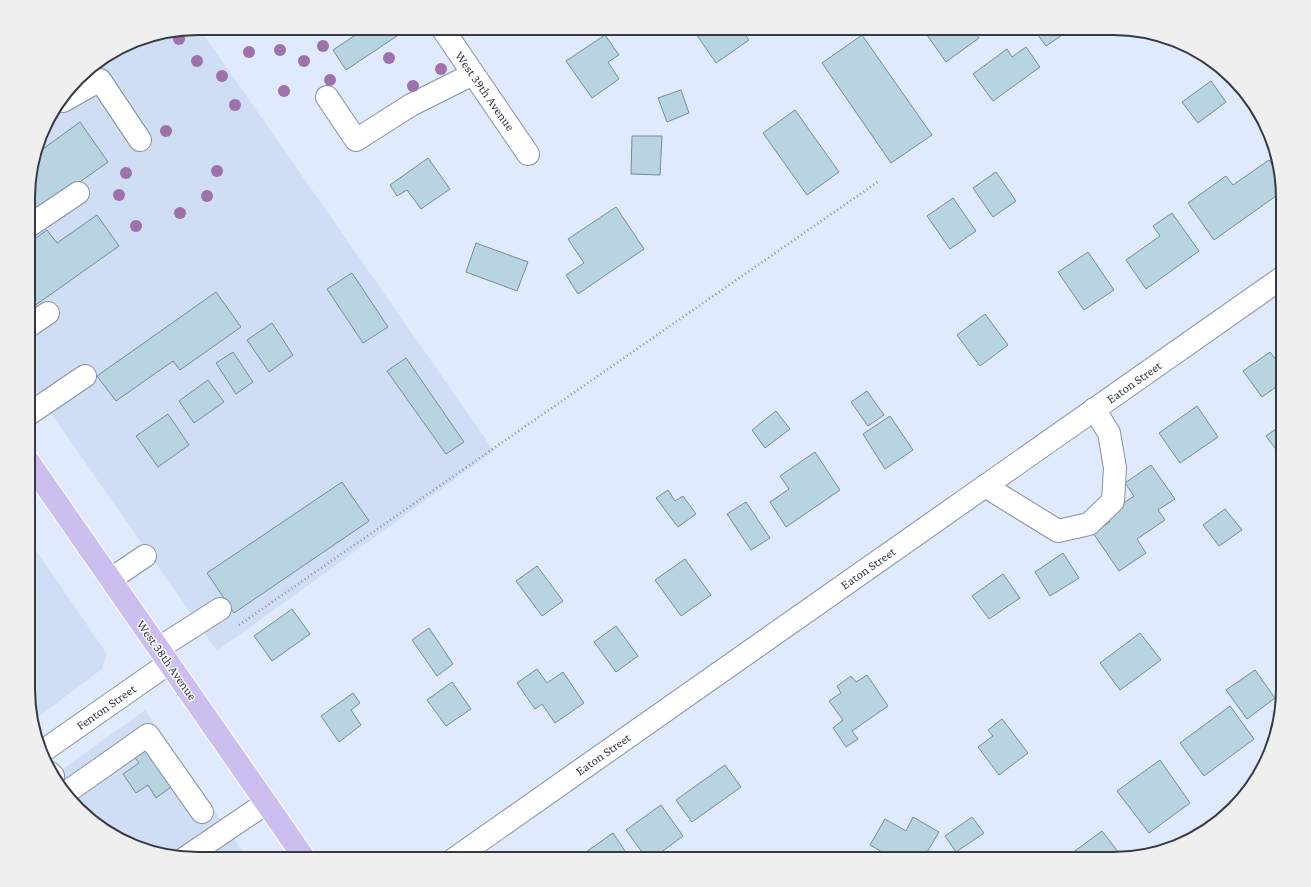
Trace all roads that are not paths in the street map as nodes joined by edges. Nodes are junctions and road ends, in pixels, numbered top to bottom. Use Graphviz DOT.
graph roads {
  1 [pos="447,35"];
  2 [pos="473,74"];
  3 [pos="73,95"];
  4 [pos="327,97"];
  5 [pos="140,140"];
  6 [pos="528,154"];
  7 [pos="78,193"];
  8 [pos="35,222"];
  9 [pos="1276,282"];
  10 [pos="48,313"];
  11 [pos="35,322"];
  12 [pos="85,376"];
  13 [pos="1094,409"];
  14 [pos="35,410"];
  15 [pos="35,471"];
  16 [pos="985,486"];
  17 [pos="145,556"];
  18 [pos="111,579"];
  19 [pos="220,608"];
  20 [pos="164,656"];
  21 [pos="46,748"];
  22 [pos="70,790"];
  23 [pos="266,803"];
  24 [pos="202,812"];
  25 [pos="195,852"];
  26 [pos="300,852"];
  27 [pos="464,852"];
  1 -- 2 [label="street, West 39th Avenue"];
  2 -- 4 [label="street"];
  2 -- 6 [label="street, West 39th Avenue"];
  3 -- 5 [label="street"];
  7 -- 8 [label="street"];
  9 -- 13 [label="street, Eaton Street"];
  10 -- 11 [label="street"];
  12 -- 14 [label="street"];
  13 -- 16 [label="street, Eaton Street"];
  13 -- 16 [label="street"];
  15 -- 18 [label="main road, West 38th Avenue"];
  16 -- 27 [label="street, Eaton Street"];
  17 -- 18 [label="street"];
  18 -- 20 [label="main road, West 38th Avenue"];
  19 -- 20 [label="street, Fenton Street"];
  20 -- 21 [label="street, Fenton Street"];
  20 -- 23 [label="main road, West 38th Avenue"];
  22 -- 24 [label="street"];
  23 -- 25 [label="street"];
  23 -- 26 [label="main road, West 38th Avenue"];
}
